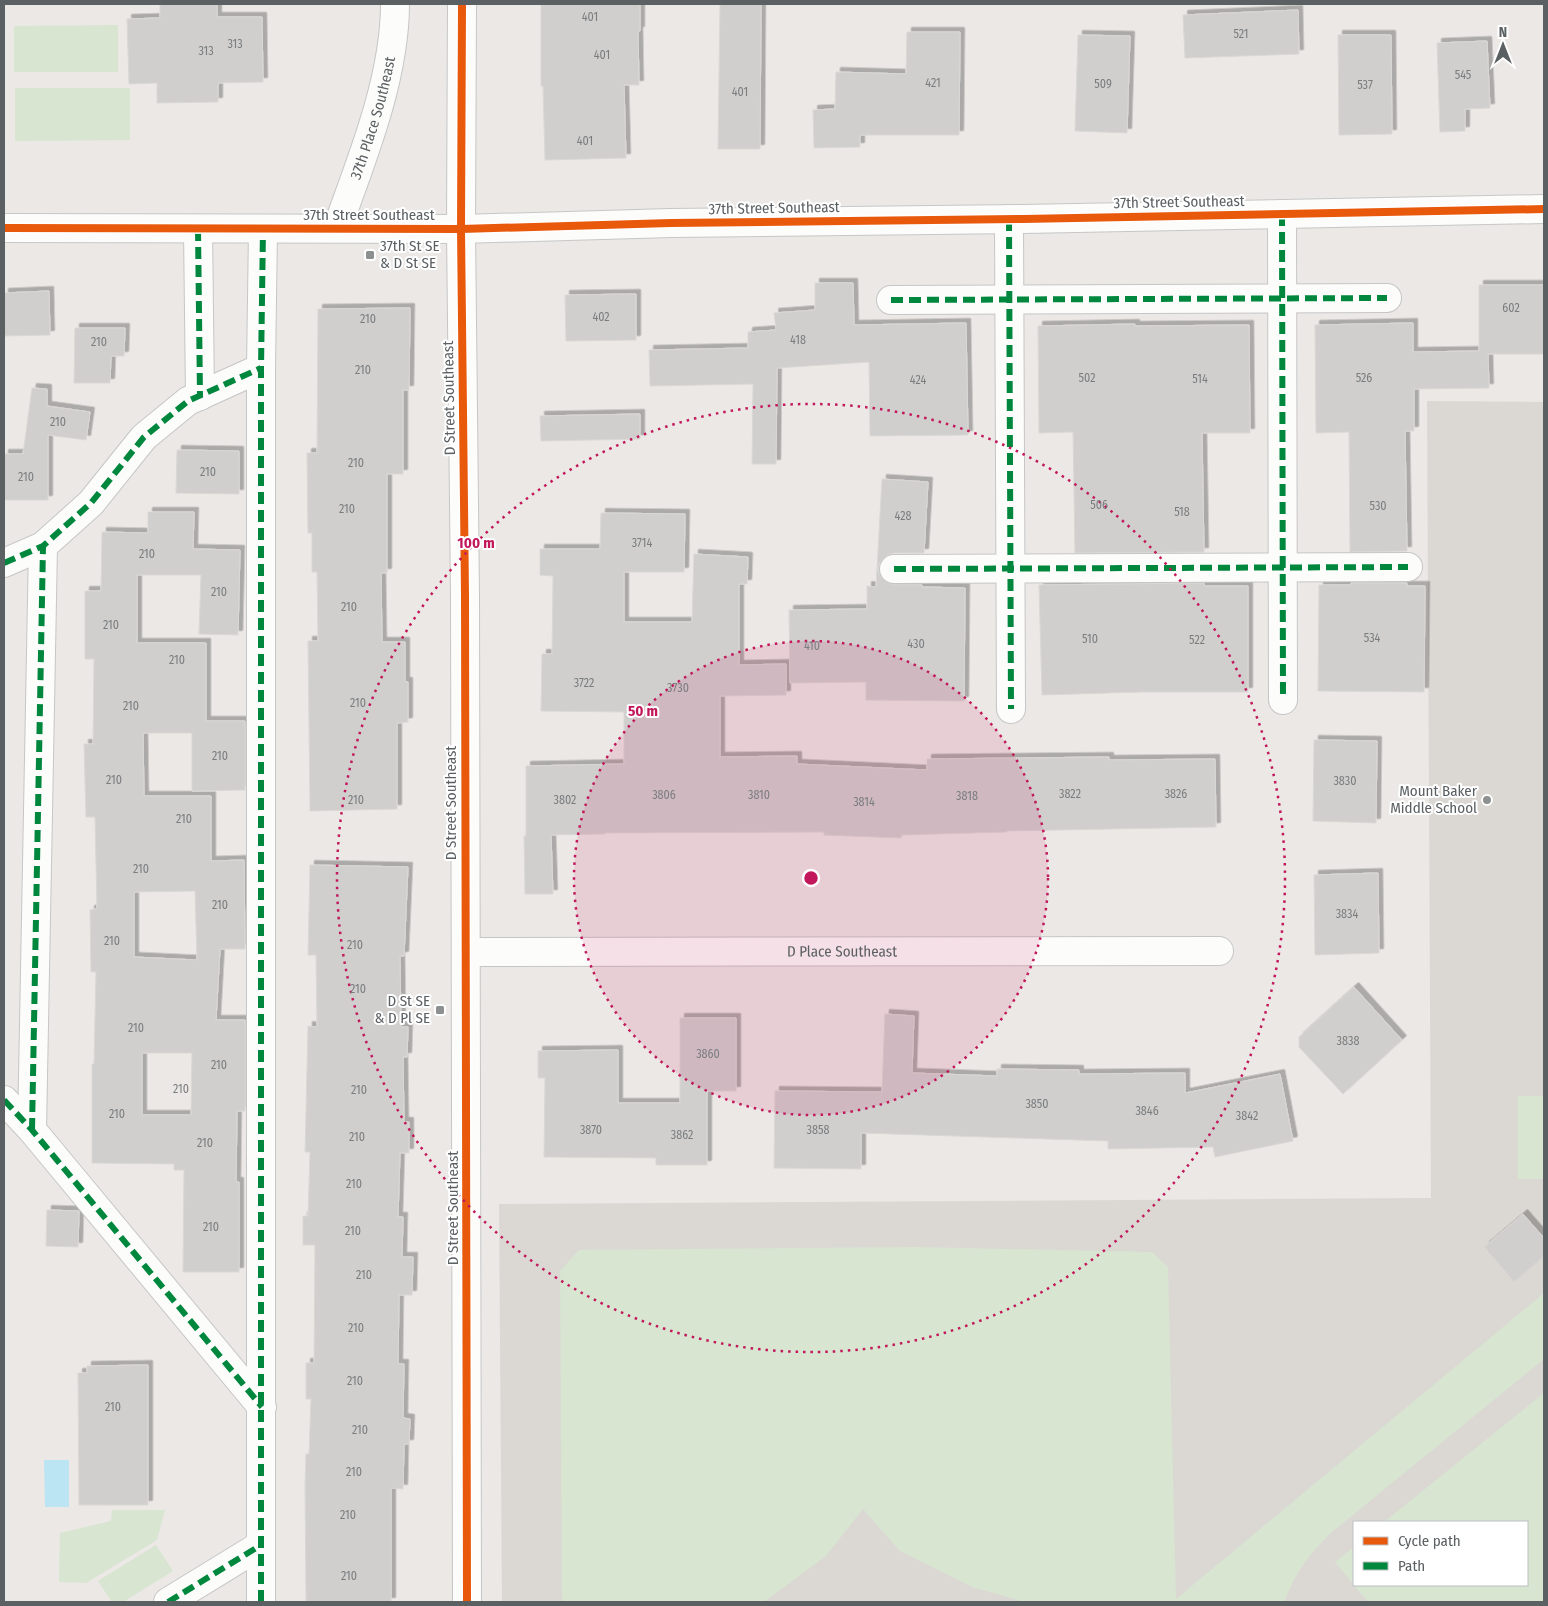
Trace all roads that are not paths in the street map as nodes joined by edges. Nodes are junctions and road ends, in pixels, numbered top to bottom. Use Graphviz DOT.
graph roads {
  1 [pos="395,4"];
  2 [pos="462,4"];
  3 [pos="1544,208"];
  4 [pos="1282,214"];
  5 [pos="1009,219"];
  6 [pos="4,228"];
  7 [pos="337,228"];
  8 [pos="198,229"];
  9 [pos="263,229"];
  10 [pos="461,229"];
  11 [pos="1282,298"];
  12 [pos="1388,298"];
  13 [pos="1010,299"];
  14 [pos="891,300"];
  15 [pos="261,368"];
  16 [pos="200,396"];
  17 [pos="43,546"];
  18 [pos="4,562"];
  19 [pos="1283,567"];
  20 [pos="1408,567"];
  21 [pos="894,568"];
  22 [pos="1010,568"];
  23 [pos="1284,700"];
  24 [pos="1011,709"];
  25 [pos="1218,951"];
  26 [pos="466,952"];
  27 [pos="4,1100"];
  28 [pos="32,1130"];
  29 [pos="262,1407"];
  30 [pos="261,1545"];
  31 [pos="168,1602"];
  32 [pos="261,1602"];
  33 [pos="467,1602"];
  1 -- 7 [label="street, 37th Place Southeast"];
  2 -- 10 [label="street, D Street Southeast"];
  3 -- 4 [label="street, 37th Street Southeast"];
  4 -- 5 [label="street, 37th Street Southeast"];
  4 -- 11 [label="street"];
  5 -- 10 [label="street, 37th Street Southeast"];
  5 -- 13 [label="street"];
  6 -- 8 [label="street, 37th Street Southeast"];
  7 -- 9 [label="street, 37th Street Southeast"];
  7 -- 10 [label="street, 37th Street Southeast"];
  8 -- 9 [label="street, 37th Street Southeast"];
  8 -- 16 [label="street"];
  9 -- 15 [label="street"];
  10 -- 26 [label="street, D Street Southeast"];
  11 -- 12 [label="street"];
  11 -- 13 [label="street"];
  11 -- 19 [label="street"];
  13 -- 14 [label="street"];
  13 -- 22 [label="street"];
  15 -- 16 [label="street"];
  15 -- 29 [label="street"];
  16 -- 17 [label="street"];
  17 -- 18 [label="street"];
  17 -- 28 [label="street"];
  19 -- 20 [label="street"];
  19 -- 22 [label="street"];
  19 -- 23 [label="street"];
  21 -- 22 [label="street"];
  22 -- 24 [label="street"];
  25 -- 26 [label="street, D Place Southeast"];
  26 -- 33 [label="street, D Street Southeast"];
  27 -- 28 [label="street"];
  28 -- 29 [label="street"];
  29 -- 30 [label="street"];
  30 -- 31 [label="street"];
  30 -- 32 [label="street"];
}
